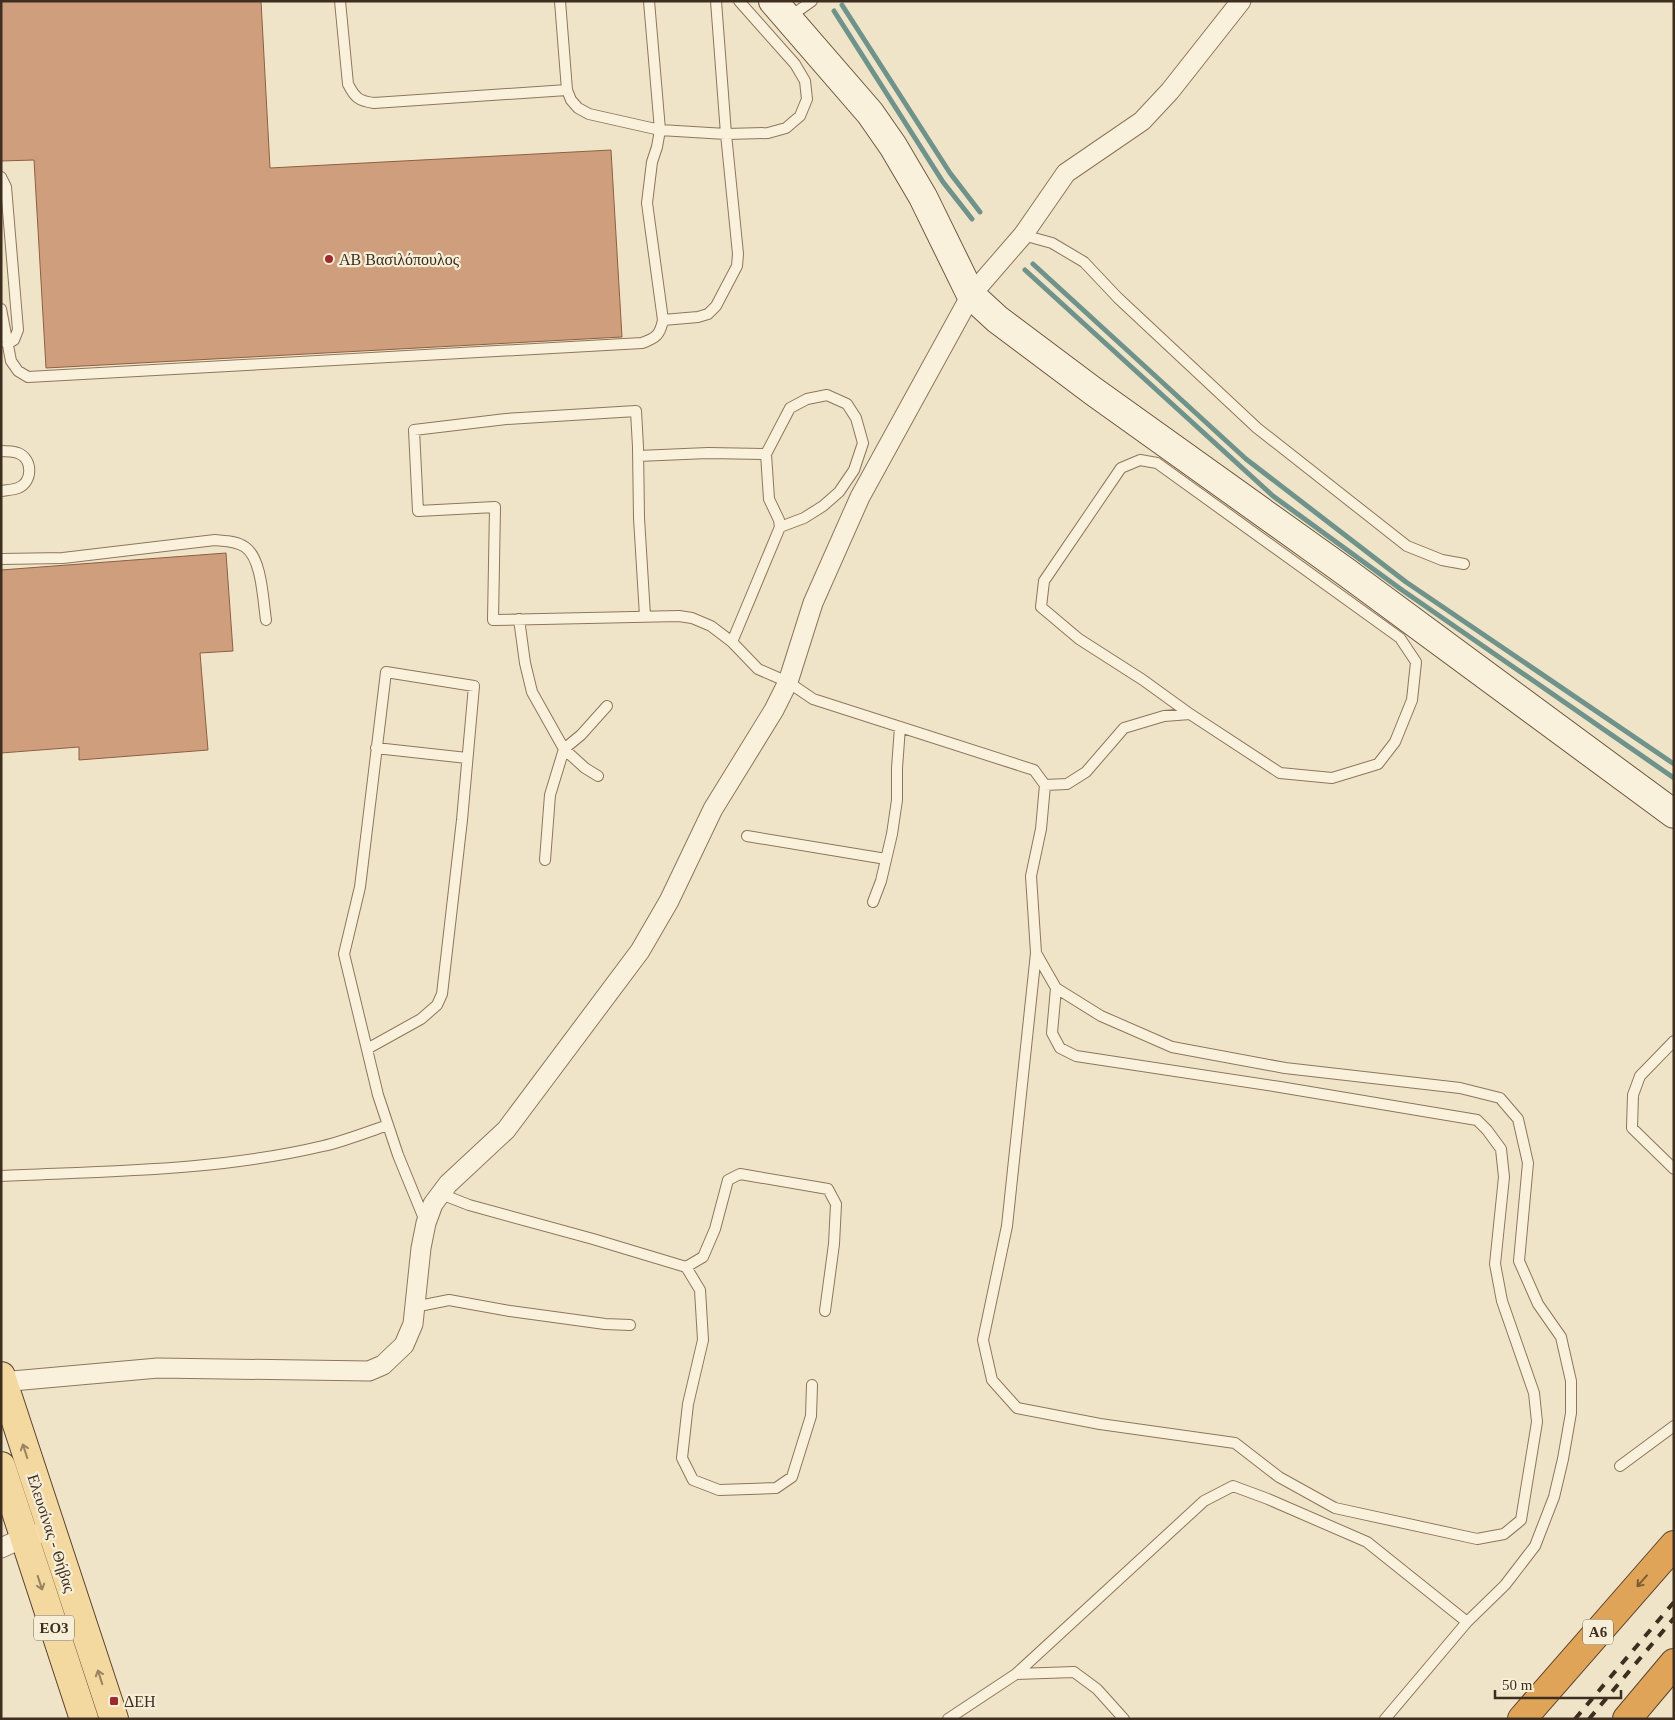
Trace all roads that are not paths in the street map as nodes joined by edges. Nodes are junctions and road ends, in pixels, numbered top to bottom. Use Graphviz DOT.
graph roads {
  1 [pos="340,1"];
  2 [pos="560,1"];
  3 [pos="649,1"];
  4 [pos="716,1"];
  5 [pos="739,1"];
  6 [pos="812,1"];
  7 [pos="1241,1"];
  8 [pos="781,9"];
  9 [pos="802,54"];
  10 [pos="567,90"];
  11 [pos="660,130"];
  12 [pos="726,134"];
  13 [pos="1,177"];
  14 [pos="1023,235"];
  15 [pos="971,295"];
  16 [pos="1,309"];
  17 [pos="663,320"];
  18 [pos="7,344"];
  19 [pos="1,452"];
  20 [pos="766,454"];
  21 [pos="638,456"];
  22 [pos="1,491"];
  23 [pos="780,527"];
  24 [pos="1,559"];
  25 [pos="1464,564"];
  26 [pos="644,616"];
  27 [pos="520,619"];
  28 [pos="266,620"];
  29 [pos="732,642"];
  30 [pos="788,682"];
  31 [pos="607,706"];
  32 [pos="1190,714"];
  33 [pos="900,727"];
  34 [pos="376,748"];
  35 [pos="564,749"];
  36 [pos="468,758"];
  37 [pos="598,776"];
  38 [pos="1045,785"];
  39 [pos="1674,814"];
  40 [pos="747,836"];
  41 [pos="886,859"];
  42 [pos="545,860"];
  43 [pos="873,902"];
  44 [pos="1036,953"];
  45 [pos="1056,988"];
  46 [pos="1674,1041"];
  47 [pos="367,1049"];
  48 [pos="388,1125"];
  49 [pos="1674,1170"];
  50 [pos="1,1176"];
  51 [pos="440,1194"];
  52 [pos="426,1223"];
  53 [pos="686,1267"];
  54 [pos="414,1307"];
  55 [pos="825,1311"];
  56 [pos="630,1325"];
  57 [pos="2,1380"];
  58 [pos="812,1385"];
  59 [pos="1674,1426"];
  60 [pos="1,1466"];
  61 [pos="1620,1466"];
  62 [pos="52,1530"];
  63 [pos="13,1542"];
  64 [pos="1674,1545"];
  65 [pos="1467,1622"];
  66 [pos="1674,1664"];
  67 [pos="1016,1674"];
  68 [pos="84,1719"];
  69 [pos="114,1719"];
  70 [pos="948,1719"];
  71 [pos="1124,1719"];
  72 [pos="1386,1719"];
  73 [pos="1522,1719"];
  74 [pos="1627,1719"];
  1 -- 10 [label="lane"];
  2 -- 10 [label="lane"];
  3 -- 11 [label="lane"];
  4 -- 12 [label="lane"];
  5 -- 9 [label="lane"];
  6 -- 8 [label="lane"];
  7 -- 14 [label="street"];
  8 -- 9 [label="street"];
  9 -- 12 [label="lane"];
  9 -- 15 [label="street"];
  10 -- 11 [label="lane"];
  11 -- 12 [label="lane"];
  11 -- 17 [label="lane"];
  12 -- 17 [label="lane"];
  13 -- 18 [label="lane"];
  14 -- 15 [label="street"];
  14 -- 25 [label="lane"];
  15 -- 30 [label="street"];
  15 -- 39 [label="street"];
  16 -- 18 [label="lane"];
  17 -- 18 [label="lane"];
  19 -- 22 [label="lane"];
  20 -- 21 [label="lane"];
  20 -- 23 [label="lane"];
  20 -- 23 [label="lane"];
  21 -- 26 [label="lane"];
  21 -- 27 [label="lane"];
  23 -- 29 [label="lane"];
  24 -- 28 [label="lane"];
  26 -- 27 [label="lane"];
  26 -- 29 [label="lane"];
  27 -- 35 [label="lane"];
  29 -- 30 [label="lane"];
  30 -- 33 [label="lane"];
  30 -- 51 [label="street"];
  31 -- 35 [label="lane"];
  32 -- 32 [label="lane"];
  32 -- 38 [label="lane"];
  33 -- 38 [label="lane"];
  33 -- 41 [label="lane"];
  34 -- 36 [label="lane"];
  34 -- 36 [label="lane"];
  34 -- 47 [label="lane"];
  35 -- 37 [label="lane"];
  35 -- 42 [label="lane"];
  36 -- 47 [label="lane"];
  38 -- 44 [label="lane"];
  40 -- 41 [label="lane"];
  41 -- 43 [label="lane"];
  44 -- 45 [label="lane"];
  44 -- 45 [label="lane"];
  45 -- 65 [label="lane"];
  46 -- 49 [label="lane"];
  47 -- 48 [label="lane"];
  48 -- 50 [label="lane"];
  48 -- 52 [label="lane"];
  51 -- 52 [label="street"];
  51 -- 53 [label="lane"];
  52 -- 54 [label="street"];
  53 -- 55 [label="lane"];
  53 -- 58 [label="lane"];
  54 -- 56 [label="lane"];
  54 -- 57 [label="street"];
  62 -- 57 [label="main road, Ελευσίνας - Θήβας / ΕΟ3, one-way"];
  59 -- 61 [label="lane"];
  60 -- 63 [label="main road, Ελευσίνας - Θήβας / ΕΟ3"];
  62 -- 63 [label="street"];
  69 -- 62 [label="main road, Ελευσίνας - Θήβας / ΕΟ3, one-way"];
  63 -- 68 [label="main road, Ελευσίνας - Θήβας / ΕΟ3, one-way"];
  64 -- 73 [label="highway, Α6, one-way"];
  65 -- 67 [label="lane"];
  65 -- 72 [label="lane"];
  66 -- 74 [label="highway"];
  67 -- 70 [label="lane"];
  67 -- 71 [label="lane"];
}
